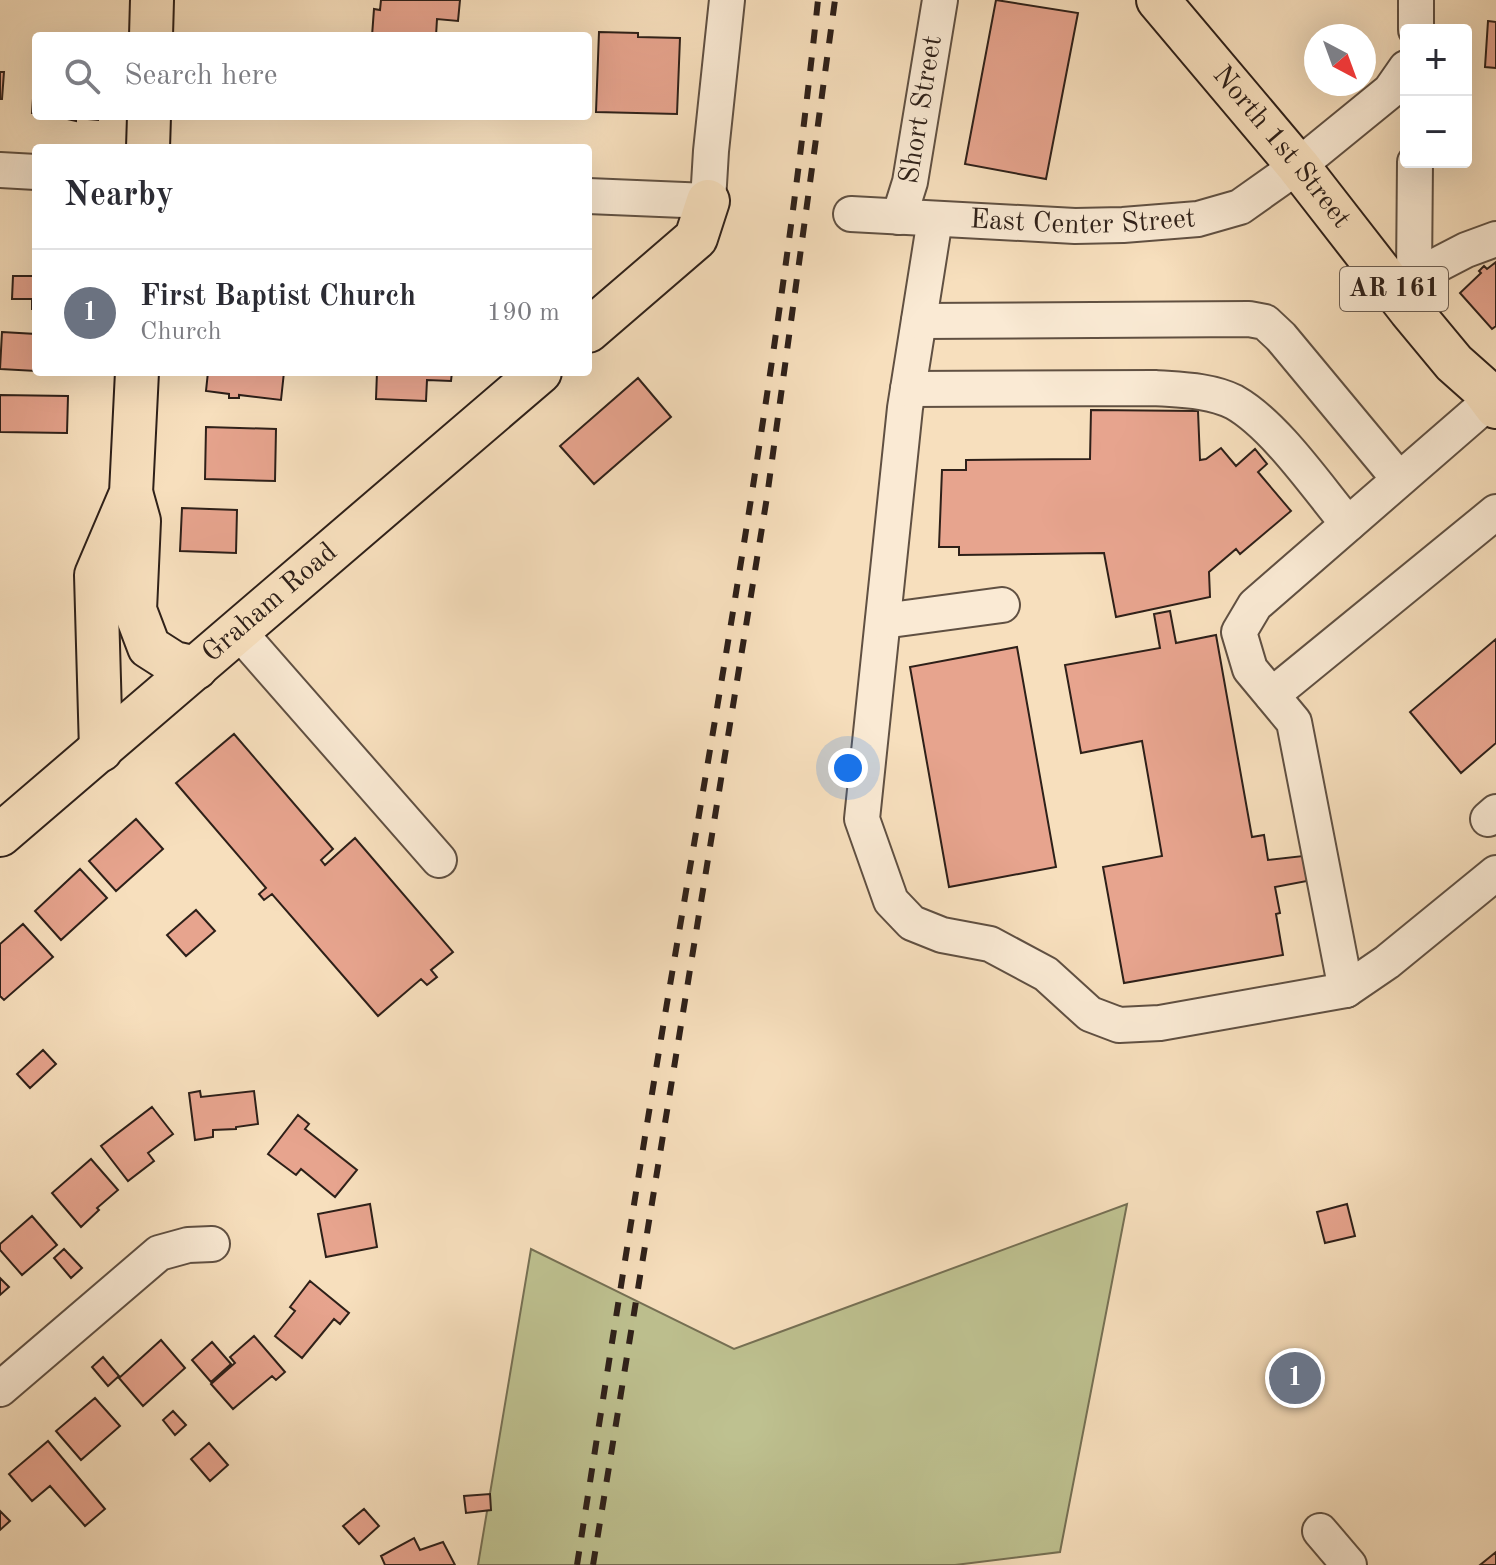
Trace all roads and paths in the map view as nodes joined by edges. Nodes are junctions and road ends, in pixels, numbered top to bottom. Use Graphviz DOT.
graph roads {
  1 [pos="152,0"];
  2 [pos="727,0"];
  3 [pos="940,0"];
  4 [pos="1158,0"];
  5 [pos="1416,0"];
  6 [pos="1416,24"];
  7 [pos="151,32"];
  8 [pos="1400,77"];
  9 [pos="149,120"];
  10 [pos="148,144"];
  11 [pos="1298,166"];
  12 [pos="1415,168"];
  13 [pos="0,170"];
  14 [pos="32,172"];
  15 [pos="592,196"];
  16 [pos="708,201"];
  17 [pos="851,214"];
  18 [pos="899,217"];
  19 [pos="935,219"];
  20 [pos="1496,239"];
  21 [pos="1412,293"];
  22 [pos="919,321"];
  23 [pos="592,328"];
  24 [pos="137,376"];
  25 [pos="535,376"];
  26 [pos="908,389"];
  27 [pos="1491,392"];
  28 [pos="1399,479"];
  29 [pos="131,493"];
  30 [pos="1496,512"];
  31 [pos="1348,524"];
  32 [pos="1002,605"];
  33 [pos="883,621"];
  34 [pos="239,632"];
  35 [pos="196,668"];
  36 [pos="1272,695"];
  37 [pos="101,750"];
  38 [pos="0,835"];
  39 [pos="439,860"];
  40 [pos="1496,873"];
  41 [pos="1346,990"];
  42 [pos="212,1244"];
  43 [pos="0,1389"];
  44 [pos="1320,1531"];
  45 [pos="1349,1565"];
  1 -- 7 [label="main road"];
  2 -- 16 [label="street"];
  3 -- 18 [label="street, Short Street"];
  4 -- 11 [label="main road, North 1st Street / AR 161"];
  5 -- 6 [label="street"];
  8 -- 11 [label="street, East Center Street"];
  9 -- 10 [label="main road"];
  11 -- 19 [label="street, East Center Street"];
  11 -- 21 [label="main road, North 1st Street / AR 161"];
  12 -- 21 [label="street"];
  13 -- 14 [label="street"];
  15 -- 16 [label="street"];
  16 -- 23 [label="main road"];
  17 -- 18 [label="street, East Center Street"];
  18 -- 19 [label="street, East Center Street"];
  19 -- 22 [label="street"];
  20 -- 21 [label="street"];
  21 -- 27 [label="main road, North 1st Street / AR 161"];
  22 -- 26 [label="street"];
  22 -- 28 [label="street"];
  24 -- 29 [label="main road"];
  25 -- 34 [label="main road, Graham Road"];
  26 -- 31 [label="street"];
  26 -- 33 [label="street"];
  27 -- 28 [label="street"];
  28 -- 31 [label="street"];
  29 -- 35 [label="main road"];
  29 -- 37 [label="main road"];
  30 -- 36 [label="street"];
  31 -- 36 [label="street"];
  32 -- 33 [label="street"];
  33 -- 41 [label="street"];
  34 -- 35 [label="main road, Graham Road"];
  34 -- 39 [label="street"];
  35 -- 37 [label="main road, Graham Road"];
  36 -- 41 [label="street"];
  37 -- 38 [label="main road, Graham Road"];
  40 -- 41 [label="street"];
  42 -- 43 [label="street"];
  44 -- 45 [label="street"];
}
